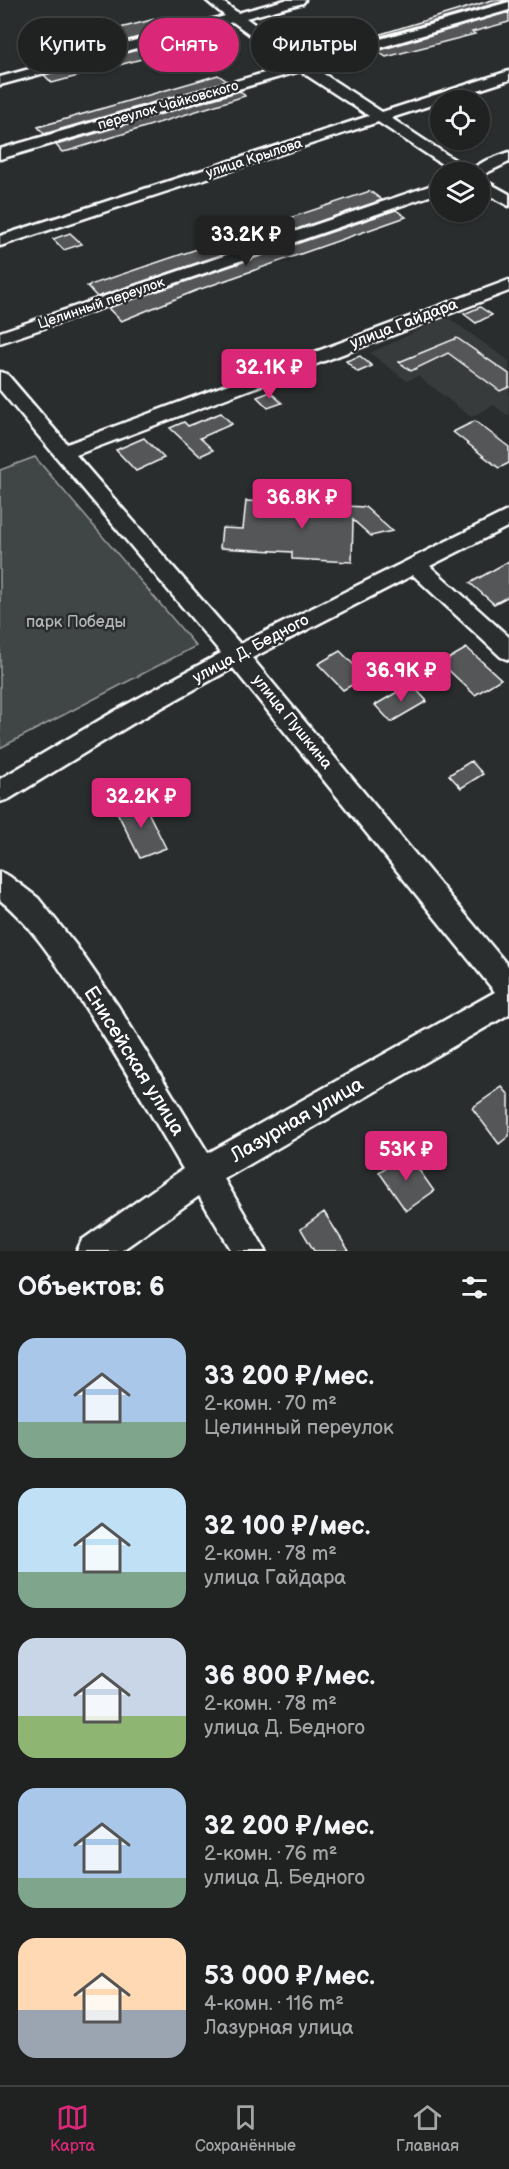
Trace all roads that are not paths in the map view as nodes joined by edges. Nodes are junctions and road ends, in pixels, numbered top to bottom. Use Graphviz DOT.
graph roads {
  1 [pos="212,0"];
  2 [pos="299,0"];
  3 [pos="509,6"];
  4 [pos="234,17"];
  5 [pos="251,29"];
  6 [pos="378,44"];
  7 [pos="281,72"];
  8 [pos="311,72"];
  9 [pos="509,75"];
  10 [pos="0,81"];
  11 [pos="379,117"];
  12 [pos="0,154"];
  13 [pos="509,157"];
  14 [pos="449,162"];
  15 [pos="490,164"];
  16 [pos="490,189"];
  17 [pos="430,191"];
  18 [pos="509,201"];
  19 [pos="0,241"];
  20 [pos="509,285"];
  21 [pos="0,338"];
  22 [pos="0,378"];
  23 [pos="64,452"];
  24 [pos="509,517"];
  25 [pos="415,564"];
  26 [pos="509,651"];
  27 [pos="236,655"];
  28 [pos="0,792"];
  29 [pos="0,884"];
  30 [pos="509,988"];
  31 [pos="509,999"];
  32 [pos="204,1173"];
  33 [pos="93,1251"];
  34 [pos="250,1251"];
  1 -- 4 [label="street"];
  2 -- 4 [label="street"];
  3 -- 6 [label="street, переулок Чайковского"];
  4 -- 5 [label="street"];
  4 -- 10 [label="street"];
  7 -- 12 [label="street, переулок Чайковского"];
  8 -- 11 [label="street"];
  9 -- 11 [label="street, улица Крылова"];
  11 -- 14 [label="street"];
  11 -- 19 [label="street, улица Крылова"];
  13 -- 15 [label="street"];
  16 -- 18 [label="street"];
  17 -- 21 [label="street, Целинный переулок"];
  20 -- 23 [label="street, улица Гайдара"];
  22 -- 23 [label="street, улица Пушкина"];
  23 -- 27 [label="street, улица Пушкина"];
  24 -- 25 [label="street, улица Д. Бедного"];
  25 -- 26 [label="street"];
  25 -- 27 [label="street, улица Д. Бедного"];
  27 -- 28 [label="street, улица Д. Бедного"];
  27 -- 30 [label="street, улица Пушкина"];
  29 -- 32 [label="street, Енисейская улица"];
  31 -- 32 [label="street, Лазурная улица"];
  32 -- 33 [label="street, Лазурная улица"];
  32 -- 34 [label="street, Енисейская улица"];
}
